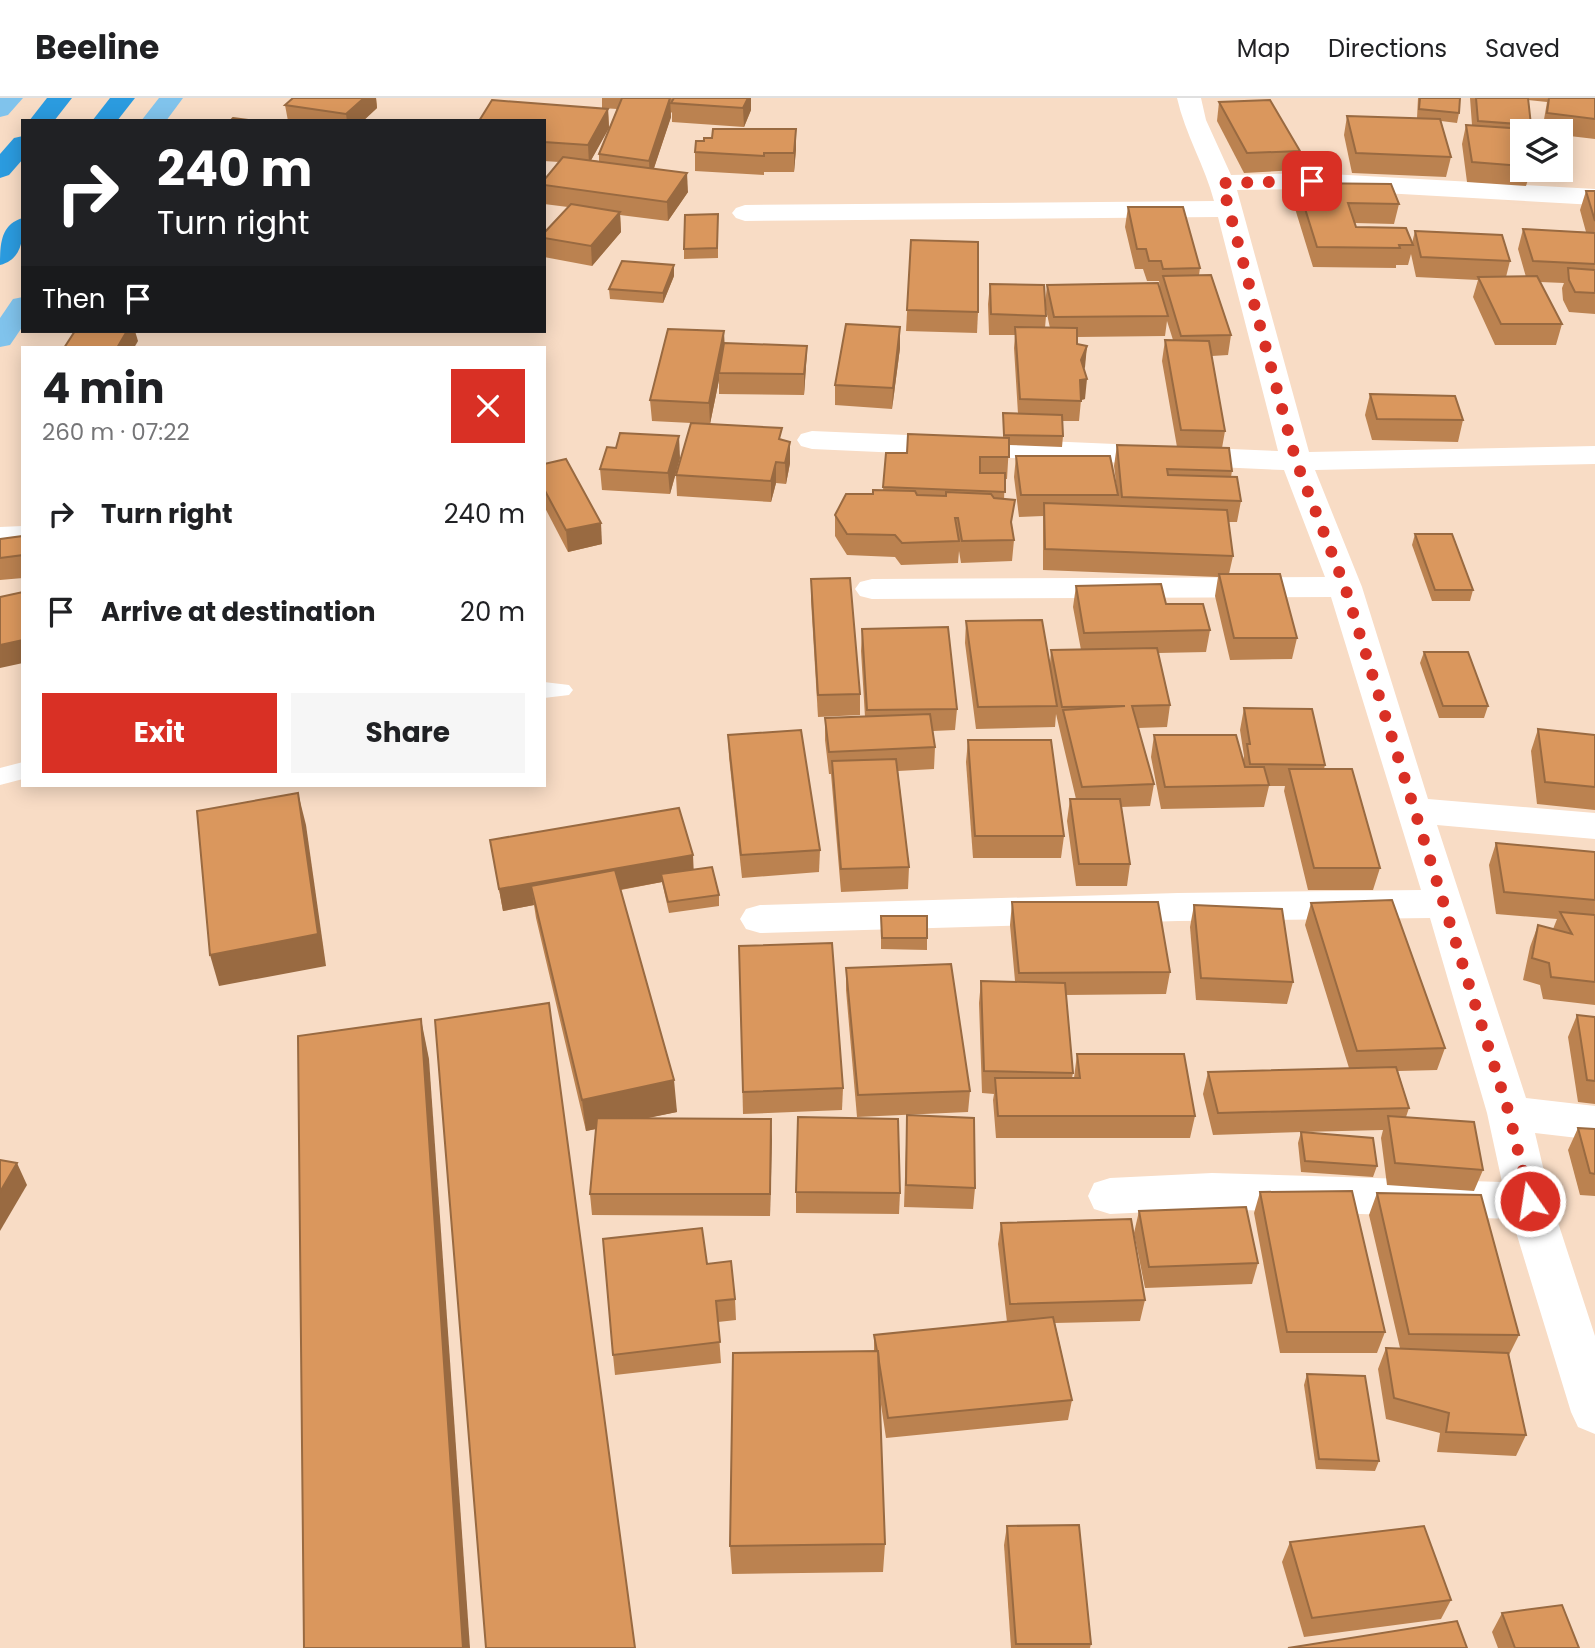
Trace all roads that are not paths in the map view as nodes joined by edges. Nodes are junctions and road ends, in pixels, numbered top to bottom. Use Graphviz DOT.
graph roads {
  1 [pos="11,98"];
  2 [pos="60,98"];
  3 [pos="123,98"];
  4 [pos="171,98"];
  5 [pos="1189,98"];
  6 [pos="0,110"];
  7 [pos="43,119"];
  8 [pos="106,119"];
  9 [pos="155,119"];
  10 [pos="1225,196"];
  11 [pos="1595,197"];
  12 [pos="745,212"];
  13 [pos="21,229"];
  14 [pos="0,257"];
  15 [pos="21,308"];
  16 [pos="0,339"];
  17 [pos="813,440"];
  18 [pos="1595,455"];
  19 [pos="1296,461"];
  20 [pos="21,536"];
  21 [pos="0,537"];
  22 [pos="1345,587"];
  23 [pos="873,589"];
  24 [pos="21,771"];
  25 [pos="0,777"];
  26 [pos="1413,810"];
  27 [pos="1595,826"];
  28 [pos="1445,904"];
  29 [pos="760,919"];
  30 [pos="1509,1113"];
  31 [pos="1595,1123"];
  32 [pos="1110,1196"];
  33 [pos="1530,1201"];
  34 [pos="1595,1412"];
  1 -- 6 [label="main road"];
  2 -- 7 [label="highway"];
  3 -- 8 [label="highway"];
  4 -- 9 [label="main road"];
  5 -- 10 [label="street"];
  10 -- 11 [label="street"];
  10 -- 12 [label="street"];
  10 -- 19 [label="street"];
  13 -- 14 [label="highway"];
  15 -- 16 [label="main road"];
  17 -- 19 [label="street"];
  18 -- 19 [label="street"];
  19 -- 22 [label="street"];
  20 -- 21 [label="street"];
  22 -- 23 [label="street"];
  22 -- 26 [label="street"];
  24 -- 25 [label="lane"];
  26 -- 27 [label="street"];
  26 -- 28 [label="street"];
  28 -- 29 [label="street"];
  28 -- 30 [label="street"];
  30 -- 31 [label="street"];
  30 -- 33 [label="street"];
  32 -- 33 [label="street"];
  33 -- 34 [label="street"];
}
